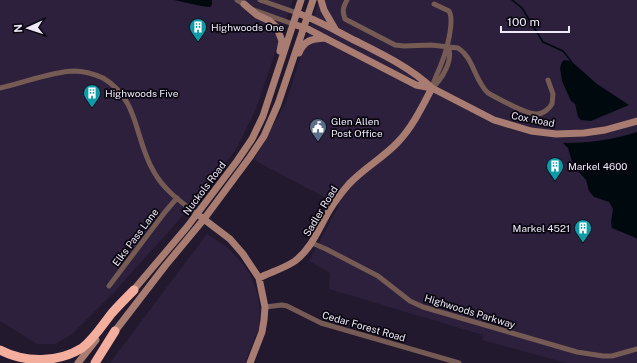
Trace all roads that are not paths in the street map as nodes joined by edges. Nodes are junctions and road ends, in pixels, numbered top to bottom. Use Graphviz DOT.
graph roads {
  1 [pos="237,0"];
  2 [pos="260,0"];
  3 [pos="301,0"];
  4 [pos="313,0"];
  5 [pos="321,0"];
  6 [pos="347,0"];
  7 [pos="244,4"];
  8 [pos="434,4"];
  9 [pos="297,13"];
  10 [pos="307,17"];
  11 [pos="293,24"];
  12 [pos="304,27"];
  13 [pos="336,31"];
  14 [pos="325,38"];
  15 [pos="448,46"];
  16 [pos="548,80"];
  17 [pos="273,84"];
  18 [pos="0,88"];
  19 [pos="284,88"];
  20 [pos="432,88"];
  21 [pos="637,121"];
  22 [pos="177,198"];
  23 [pos="197,214"];
  24 [pos="204,219"];
  25 [pos="312,243"];
  26 [pos="259,278"];
  27 [pos="109,286"];
  28 [pos="134,290"];
  29 [pos="265,307"];
  30 [pos="115,331"];
  31 [pos="637,349"];
  32 [pos="0,350"];
  33 [pos="78,363"];
  34 [pos="90,363"];
  35 [pos="95,363"];
  36 [pos="250,363"];
  37 [pos="459,363"];
  1 -- 7 [label="street, Cox Road"];
  2 -- 9 [label="street, Cox Road"];
  3 -- 9 [label="main road, Nuckols Road"];
  4 -- 10 [label="main road, Nuckols Road"];
  5 -- 13 [label="main road"];
  6 -- 15 [label="street"];
  7 -- 11 [label="street, Cox Road"];
  7 -- 17 [label="main road"];
  8 -- 15 [label="street"];
  9 -- 10 [label="main road, Cox Road"];
  9 -- 11 [label="main road, Nuckols Road"];
  10 -- 12 [label="main road, Nuckols Road"];
  10 -- 13 [label="main road, Cox Road"];
  11 -- 12 [label="main road, Cox Road"];
  11 -- 17 [label="main road, Nuckols Road"];
  12 -- 14 [label="main road, Cox Road"];
  12 -- 19 [label="main road, Nuckols Road"];
  13 -- 20 [label="main road, Cox Road"];
  14 -- 19 [label="main road"];
  14 -- 20 [label="main road, Cox Road"];
  15 -- 16 [label="street"];
  15 -- 20 [label="street"];
  17 -- 23 [label="main road, Nuckols Road"];
  18 -- 22 [label="street"];
  19 -- 24 [label="main road, Nuckols Road"];
  20 -- 21 [label="main road, Cox Road"];
  20 -- 25 [label="main road, Sadler Road"];
  22 -- 23 [label="street"];
  22 -- 27 [label="street, Elks Pass Lane"];
  23 -- 24 [label="main road"];
  23 -- 28 [label="main road, Nuckols Road"];
  24 -- 26 [label="main road"];
  24 -- 30 [label="main road, Nuckols Road"];
  25 -- 26 [label="main road, Sadler Road"];
  25 -- 31 [label="street, Highwoods Parkway"];
  26 -- 29 [label="main road"];
  28 -- 32 [label="highway"];
  28 -- 33 [label="main road, Nuckols Road"];
  29 -- 36 [label="main road"];
  29 -- 37 [label="street, Cedar Forest Road"];
  30 -- 34 [label="main road, Nuckols Road"];
  30 -- 35 [label="highway"];
}
